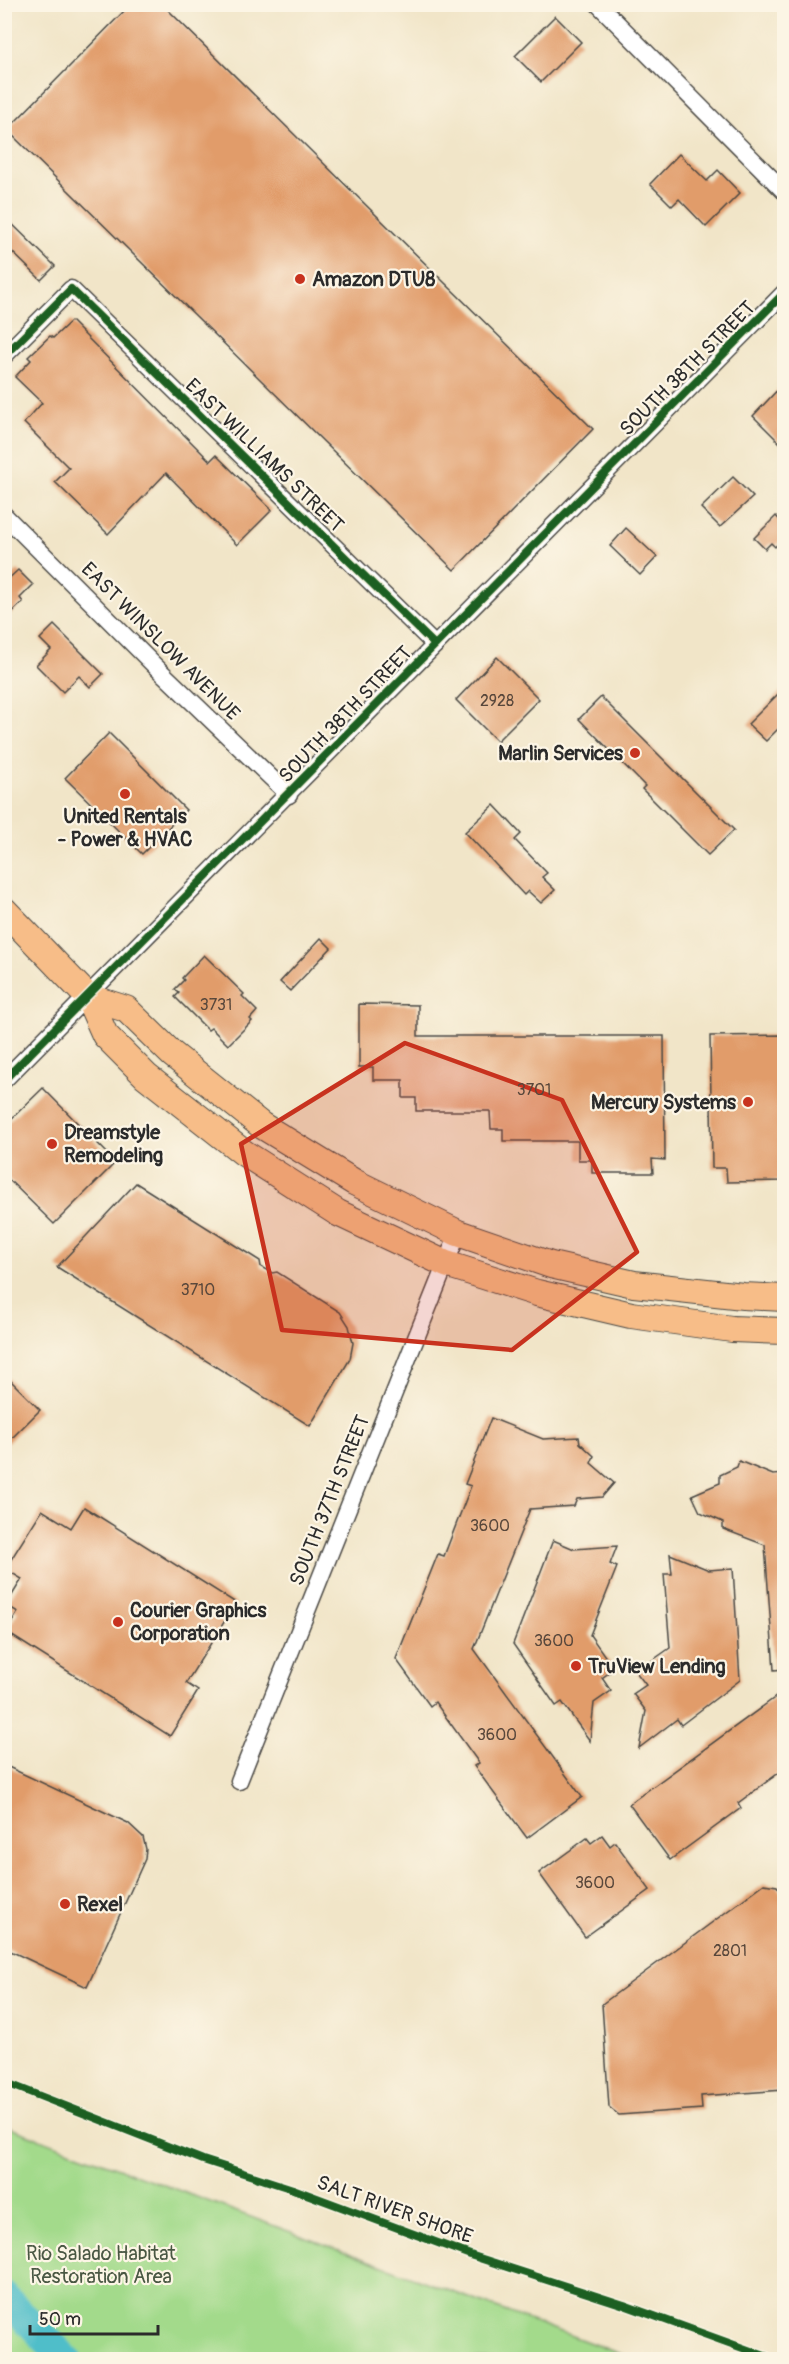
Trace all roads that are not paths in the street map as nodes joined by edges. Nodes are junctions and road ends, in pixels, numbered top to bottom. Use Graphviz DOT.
graph roads {
  1 [pos="598,4"];
  2 [pos="784,191"];
  3 [pos="784,293"];
  4 [pos="4,356"];
  5 [pos="4,515"];
  6 [pos="435,645"];
  7 [pos="289,795"];
  8 [pos="4,910"];
  9 [pos="88,997"];
  10 [pos="4,1080"];
  11 [pos="458,1233"];
  12 [pos="446,1264"];
  13 [pos="784,1298"];
  14 [pos="784,1331"];
  15 [pos="239,1781"];
  1 -- 2 [label="street"];
  3 -- 6 [label="street, SOUTH 38TH STREET"];
  4 -- 6 [label="street, EAST WILLIAMS STREET"];
  5 -- 7 [label="street, EAST WINSLOW AVENUE"];
  6 -- 7 [label="street, SOUTH 38TH STREET"];
  7 -- 9 [label="street, SOUTH 38TH STREET"];
  8 -- 9 [label="main road"];
  9 -- 10 [label="street, SOUTH 38TH STREET"];
  9 -- 11 [label="main road"];
  9 -- 12 [label="main road"];
  11 -- 12 [label="street, SOUTH 37TH STREET"];
  11 -- 13 [label="main road"];
  12 -- 14 [label="main road"];
  12 -- 15 [label="street, SOUTH 37TH STREET"];
}
